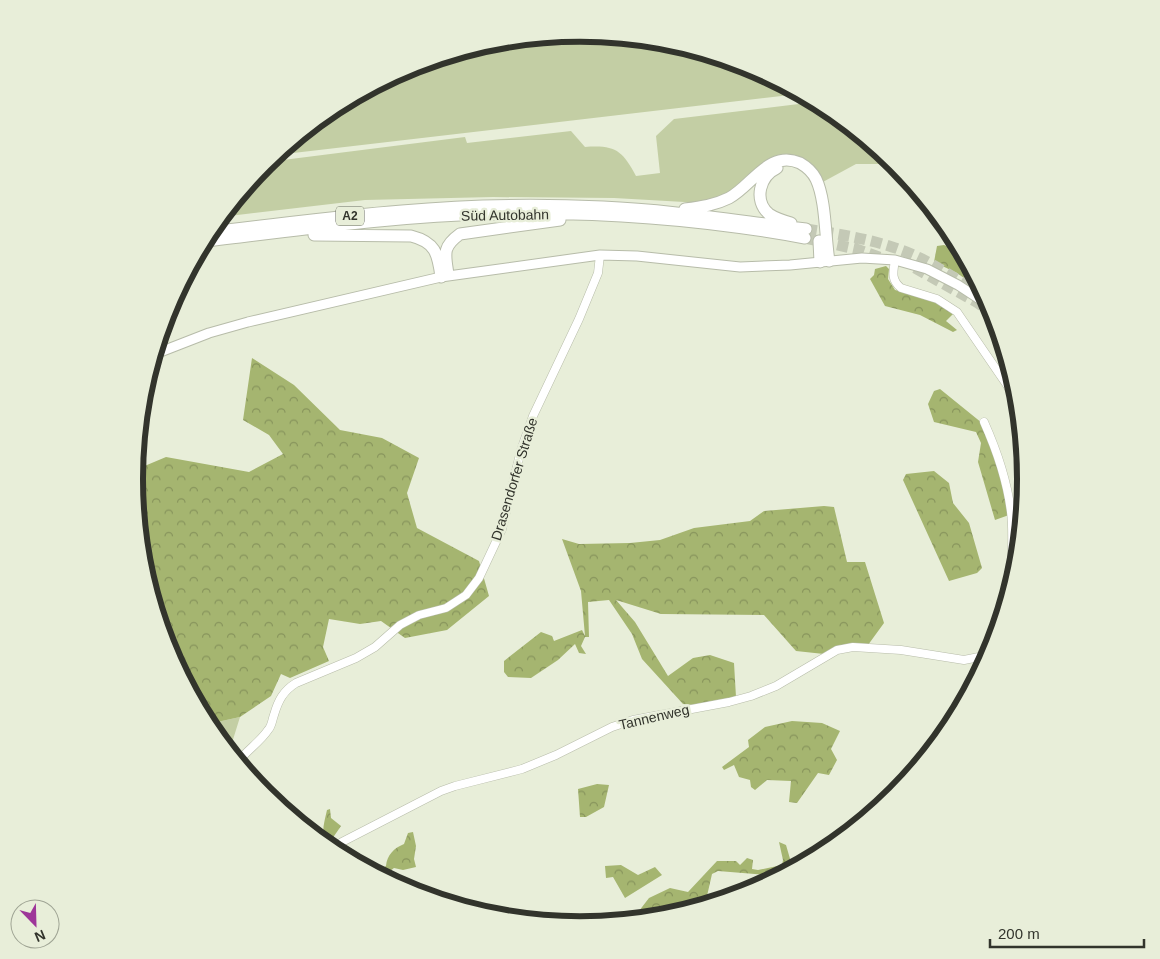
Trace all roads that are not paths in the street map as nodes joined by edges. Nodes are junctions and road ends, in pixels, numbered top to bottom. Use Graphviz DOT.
graph roads {
  1 [pos="664,211"];
  2 [pos="592,215"];
  3 [pos="221,231"];
  4 [pos="263,234"];
  5 [pos="806,234"];
  6 [pos="215,240"];
  7 [pos="600,255"];
  8 [pos="895,260"];
  9 [pos="824,262"];
  10 [pos="445,276"];
  11 [pos="977,298"];
  12 [pos="162,351"];
  13 [pos="1007,384"];
  14 [pos="984,422"];
  15 [pos="1012,546"];
  16 [pos="979,657"];
  17 [pos="242,757"];
  18 [pos="339,844"];
  1 -- 3 [label="highway, Süd Autobahn / A2"];
  1 -- 5 [label="highway, Süd Autobahn / A2"];
  1 -- 9 [label="highway"];
  2 -- 4 [label="highway, Süd Autobahn / A2"];
  2 -- 5 [label="highway, Süd Autobahn / A2"];
  2 -- 10 [label="highway"];
  4 -- 6 [label="highway, Süd Autobahn / A2"];
  4 -- 10 [label="highway"];
  5 -- 9 [label="highway"];
  7 -- 9 [label="main road"];
  7 -- 10 [label="main road"];
  7 -- 17 [label="street, Drasendorfer Straße"];
  8 -- 9 [label="main road"];
  8 -- 11 [label="main road"];
  8 -- 13 [label="street"];
  10 -- 12 [label="main road"];
  14 -- 15 [label="street"];
  16 -- 18 [label="street, Tannenweg"];
}
